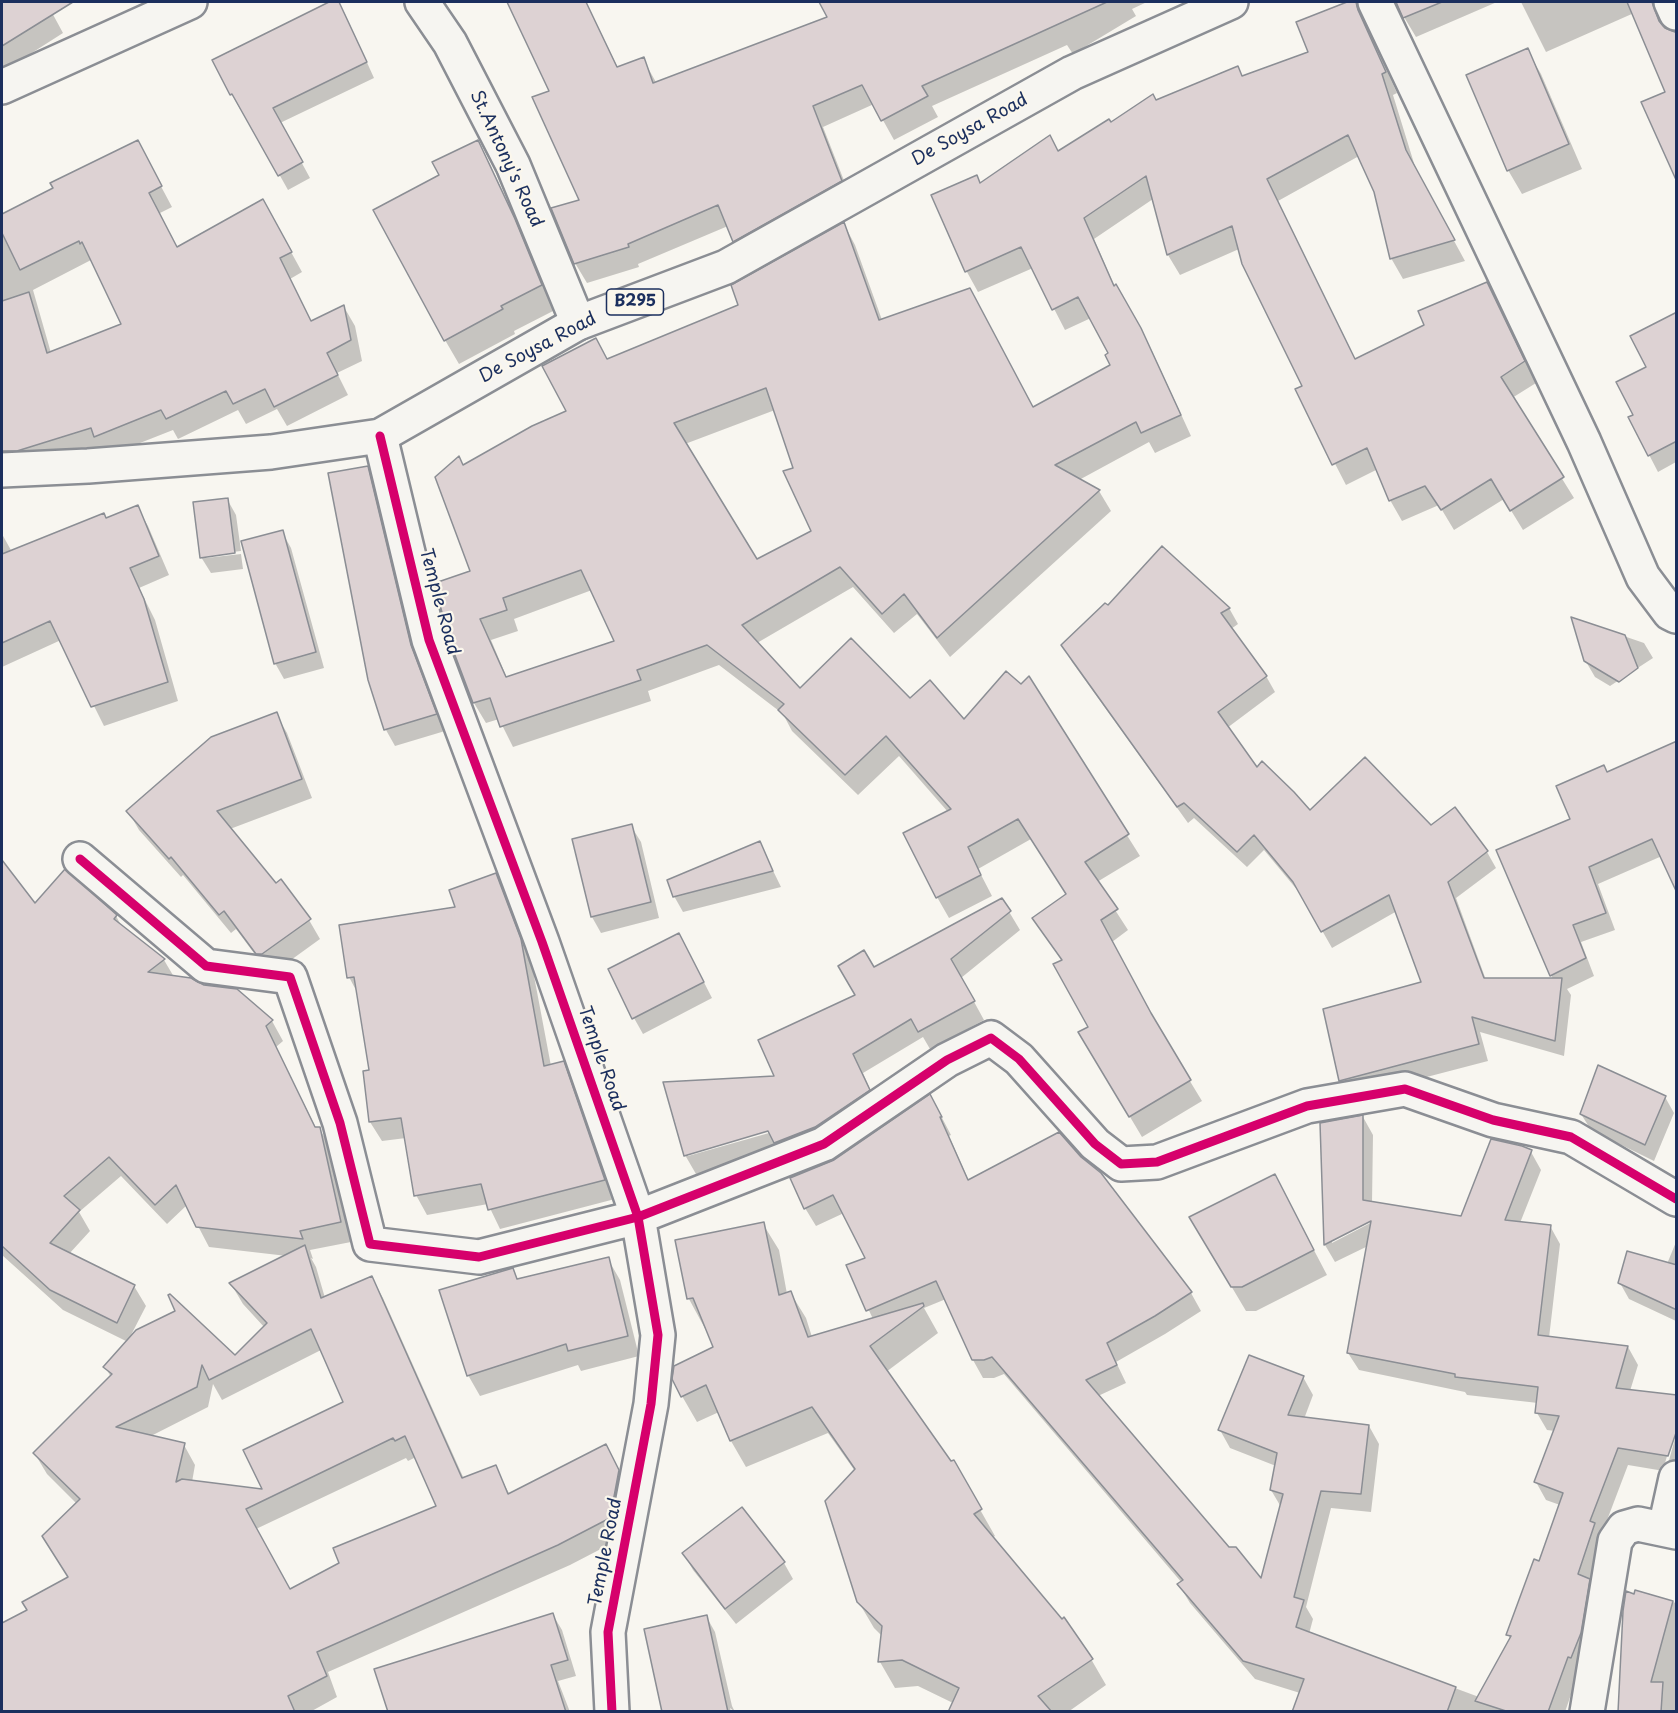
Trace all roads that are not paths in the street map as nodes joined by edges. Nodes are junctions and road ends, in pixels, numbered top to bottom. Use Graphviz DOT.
graph roads {
  1 [pos="190,2"];
  2 [pos="422,2"];
  3 [pos="1231,2"];
  4 [pos="1375,2"];
  5 [pos="1671,2"];
  6 [pos="1677,13"];
  7 [pos="2,87"];
  8 [pos="578,323"];
  9 [pos="380,436"];
  10 [pos="2,470"];
  11 [pos="1677,616"];
  12 [pos="81,859"];
  13 [pos="1677,1199"];
  14 [pos="638,1217"];
  15 [pos="1677,1478"];
  16 [pos="1671,1530"];
  17 [pos="612,1712"];
  18 [pos="1587,1712"];
  1 -- 7 [label="street"];
  2 -- 8 [label="street, St.Antony's Road"];
  3 -- 8 [label="street, De Soysa Road / B295"];
  4 -- 11 [label="street"];
  5 -- 6 [label="street"];
  8 -- 9 [label="street, De Soysa Road / B295"];
  9 -- 10 [label="street, De Soysa Road / B295"];
  9 -- 14 [label="street, Temple Road"];
  12 -- 14 [label="street"];
  13 -- 14 [label="street"];
  14 -- 17 [label="street, Temple Road"];
  15 -- 16 [label="street"];
  16 -- 18 [label="street"];
}
